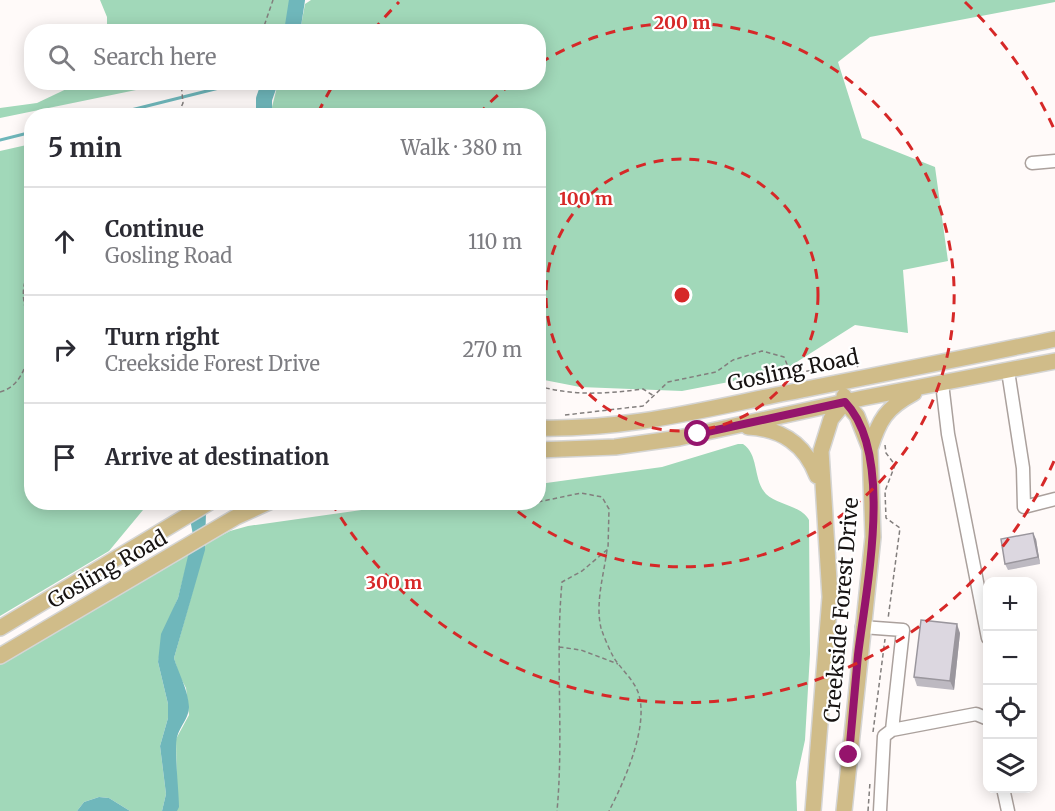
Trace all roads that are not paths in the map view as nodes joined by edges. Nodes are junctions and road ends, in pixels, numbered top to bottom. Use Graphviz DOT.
graph roads {
  1 [pos="1055,161"];
  2 [pos="1032,163"];
  3 [pos="1055,339"];
  4 [pos="1055,361"];
  5 [pos="1008,371"];
  6 [pos="842,381"];
  7 [pos="942,383"];
  8 [pos="924,387"];
  9 [pos="845,402"];
  10 [pos="736,426"];
  11 [pos="546,428"];
  12 [pos="870,449"];
  13 [pos="546,450"];
  14 [pos="823,492"];
  15 [pos="1055,499"];
  16 [pos="197,510"];
  17 [pos="251,510"];
  18 [pos="862,627"];
  19 [pos="0,628"];
  20 [pos="985,631"];
  21 [pos="0,656"];
  22 [pos="983,717"];
  23 [pos="892,730"];
  24 [pos="1004,793"];
  25 [pos="813,811"];
  26 [pos="844,811"];
  27 [pos="880,811"];
  28 [pos="1008,811"];
  1 -- 2 [label="lane"];
  3 -- 6 [label="main road, Gosling Road"];
  4 -- 5 [label="main road, Gosling Road"];
  5 -- 7 [label="main road, Gosling Road"];
  5 -- 15 [label="lane"];
  6 -- 9 [label="main road, Creekside Forest Drive"];
  6 -- 11 [label="main road, Gosling Road"];
  7 -- 8 [label="main road, Gosling Road"];
  7 -- 20 [label="lane"];
  8 -- 9 [label="main road, Gosling Road"];
  8 -- 12 [label="main road, Creekside Forest Drive"];
  9 -- 10 [label="main road, Gosling Road"];
  9 -- 12 [label="main road, Creekside Forest Drive"];
  9 -- 14 [label="main road, Creekside Forest Drive"];
  10 -- 13 [label="main road, Gosling Road"];
  10 -- 14 [label="main road, Creekside Forest Drive"];
  12 -- 18 [label="main road, Creekside Forest Drive"];
  14 -- 25 [label="main road, Creekside Forest Drive"];
  16 -- 19 [label="main road, Gosling Road"];
  17 -- 21 [label="main road, Gosling Road"];
  18 -- 23 [label="lane"];
  18 -- 26 [label="main road, Creekside Forest Drive"];
  22 -- 23 [label="lane"];
  23 -- 27 [label="lane"];
  24 -- 28 [label="lane"];
}
